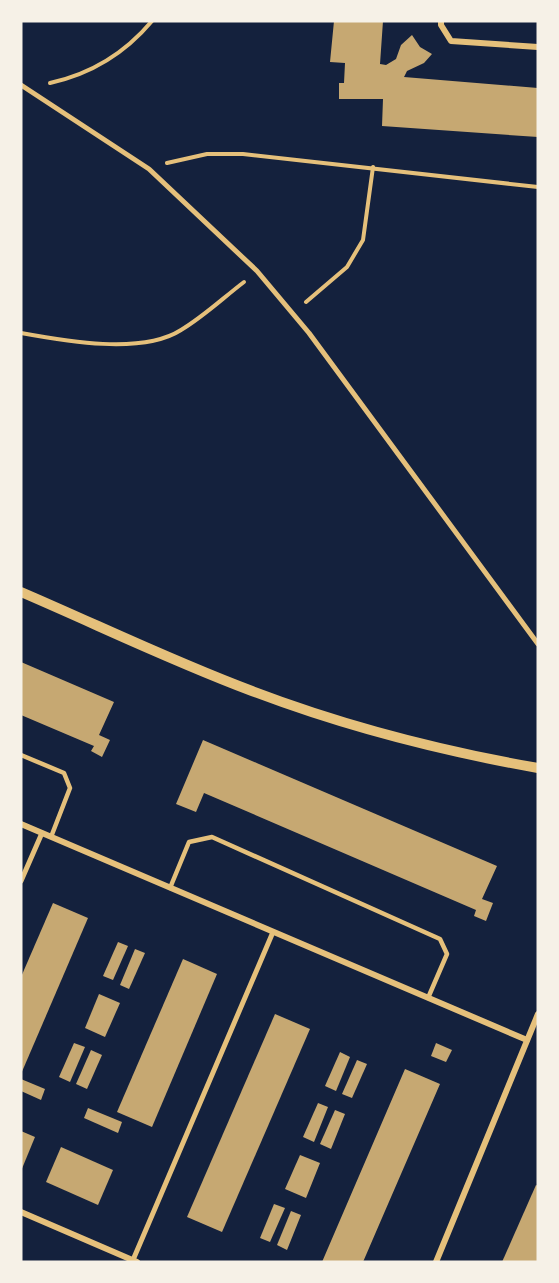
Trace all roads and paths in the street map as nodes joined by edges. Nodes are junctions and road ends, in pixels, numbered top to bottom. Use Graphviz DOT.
graph roads {
  1 [pos="152,21"];
  2 [pos="441,21"];
  3 [pos="538,47"];
  4 [pos="24,87"];
  5 [pos="373,167"];
  6 [pos="149,169"];
  7 [pos="538,187"];
  8 [pos="257,271"];
  9 [pos="292,314"];
  10 [pos="21,333"];
  11 [pos="21,592"];
  12 [pos="538,644"];
  13 [pos="21,755"];
  14 [pos="538,768"];
  15 [pos="21,824"];
  16 [pos="42,832"];
  17 [pos="51,837"];
  18 [pos="21,881"];
  19 [pos="170,888"];
  20 [pos="273,932"];
  21 [pos="428,998"];
  22 [pos="538,1014"];
  23 [pos="527,1041"];
  24 [pos="21,1212"];
  25 [pos="135,1261"];
  26 [pos="436,1262"];
  1 -- 4 [label="path"];
  2 -- 3 [label="street"];
  4 -- 6 [label="street"];
  5 -- 6 [label="path"];
  5 -- 7 [label="path"];
  5 -- 9 [label="path"];
  6 -- 8 [label="street"];
  8 -- 9 [label="street"];
  8 -- 10 [label="path"];
  9 -- 12 [label="street"];
  11 -- 14 [label="street"];
  13 -- 17 [label="lane"];
  15 -- 16 [label="street"];
  16 -- 17 [label="street"];
  16 -- 18 [label="street"];
  17 -- 19 [label="street"];
  19 -- 20 [label="street"];
  19 -- 21 [label="lane"];
  20 -- 21 [label="street"];
  20 -- 25 [label="street"];
  21 -- 23 [label="street"];
  22 -- 23 [label="street"];
  23 -- 26 [label="street"];
  24 -- 25 [label="street"];
}
